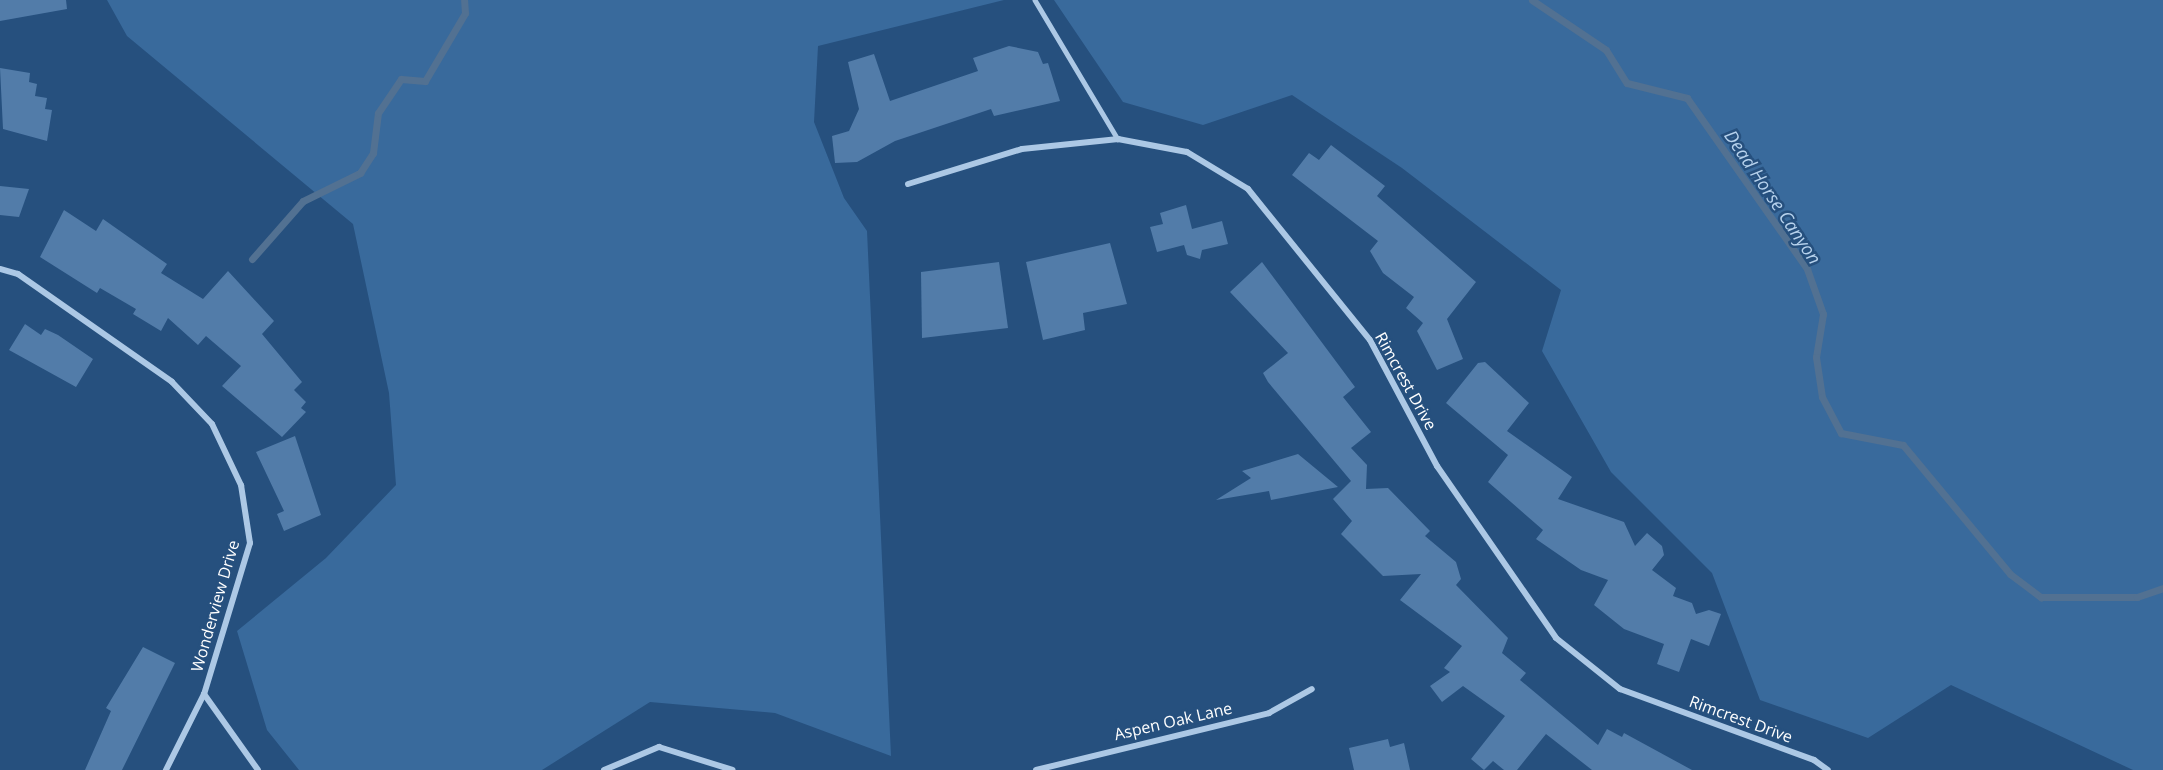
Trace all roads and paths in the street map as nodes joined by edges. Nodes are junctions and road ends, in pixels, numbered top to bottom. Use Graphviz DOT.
graph roads {
  1 [pos="1035,0"];
  2 [pos="1118,139"];
  3 [pos="908,184"];
  4 [pos="0,269"];
  5 [pos="1312,689"];
  6 [pos="204,694"];
  7 [pos="166,770"];
  8 [pos="258,770"];
  9 [pos="604,770"];
  10 [pos="733,770"];
  11 [pos="1036,770"];
  12 [pos="1828,770"];
  1 -- 2 [label="lane"];
  2 -- 3 [label="street, Rimcrest Drive"];
  2 -- 12 [label="street, Rimcrest Drive"];
  4 -- 6 [label="street, Wonderview Drive"];
  5 -- 11 [label="street, Aspen Oak Lane"];
  6 -- 7 [label="street, Wonderview Drive"];
  6 -- 8 [label="street"];
  9 -- 10 [label="street"];
}
